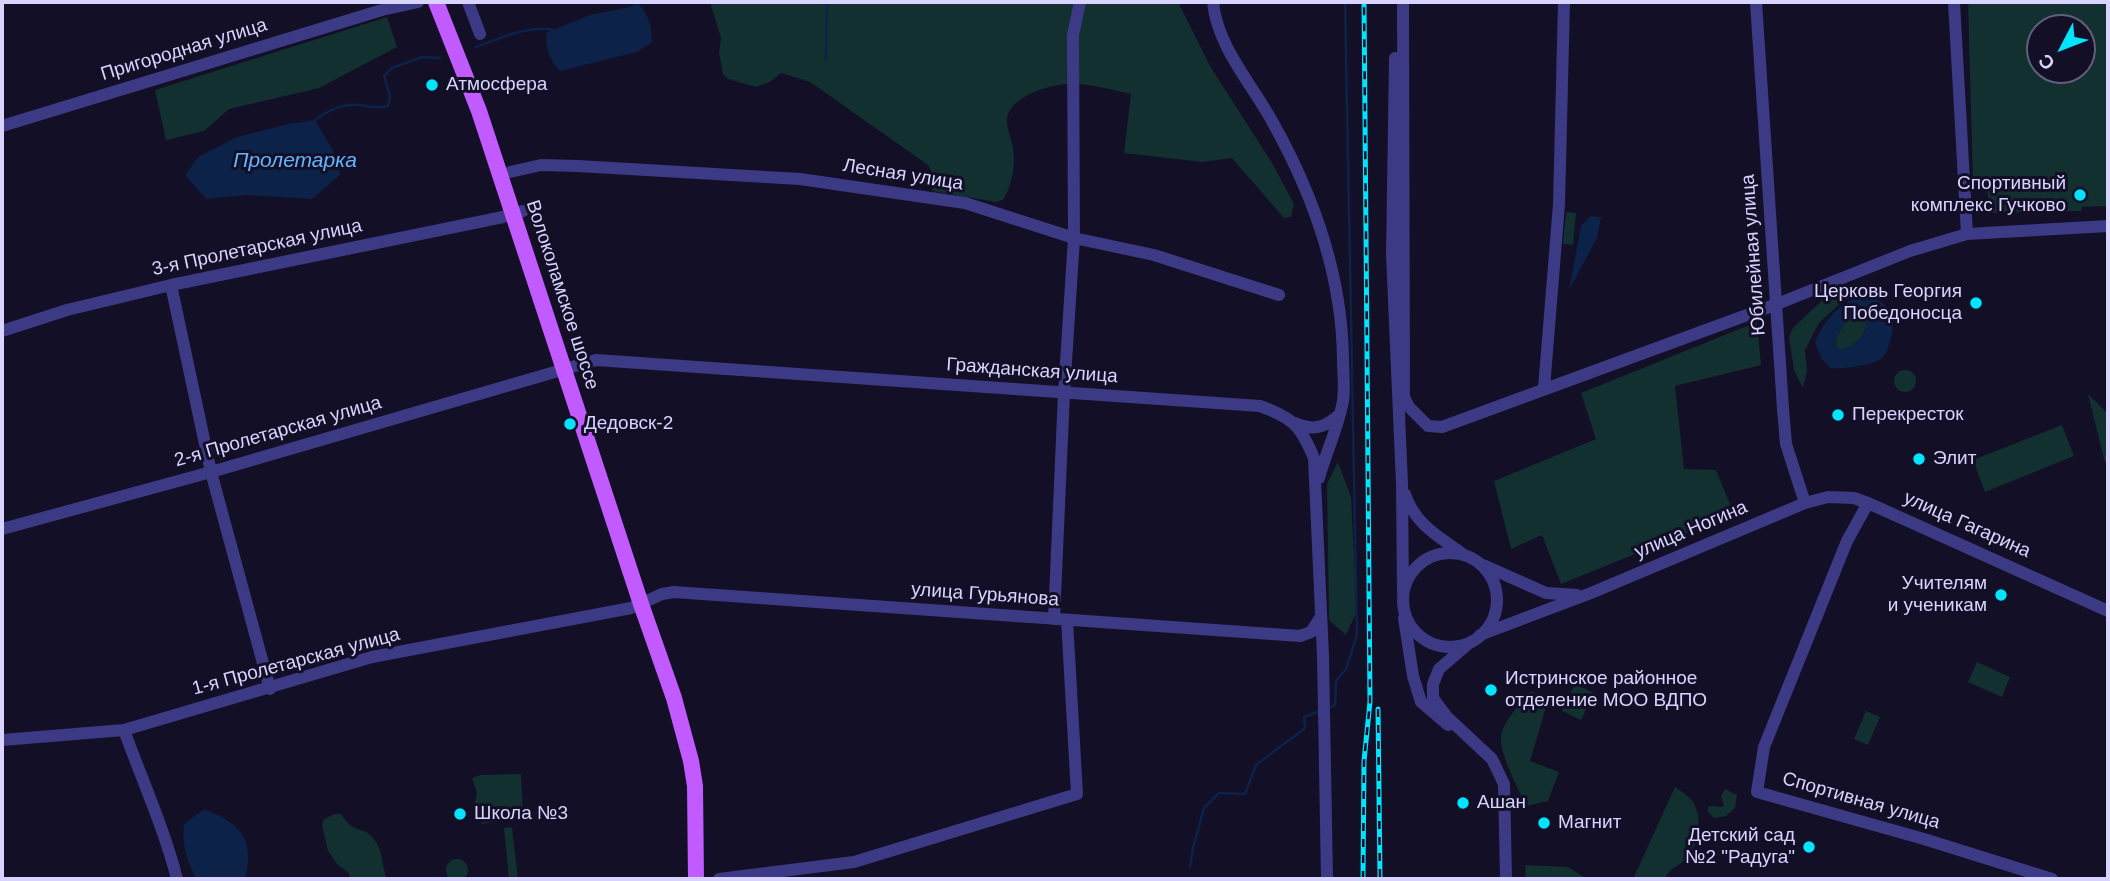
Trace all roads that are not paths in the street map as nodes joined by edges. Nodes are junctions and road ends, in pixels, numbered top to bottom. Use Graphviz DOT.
graph roads {
  1 [pos="418,2"];
  2 [pos="436,2"];
  3 [pos="446,2"];
  4 [pos="468,2"];
  5 [pos="1080,2"];
  6 [pos="1213,2"];
  7 [pos="1395,2"];
  8 [pos="1403,2"];
  9 [pos="1564,2"];
  10 [pos="1756,2"];
  11 [pos="1954,2"];
  12 [pos="480,34"];
  13 [pos="2,125"];
  14 [pos="510,172"];
  15 [pos="518,212"];
  16 [pos="2108,226"];
  17 [pos="1967,234"];
  18 [pos="1074,238"];
  19 [pos="171,285"];
  20 [pos="1279,295"];
  21 [pos="1777,304"];
  22 [pos="2,331"];
  23 [pos="569,368"];
  24 [pos="1544,388"];
  25 [pos="1064,393"];
  26 [pos="1339,415"];
  27 [pos="1288,418"];
  28 [pos="211,472"];
  29 [pos="1402,484"];
  30 [pos="1317,496"];
  31 [pos="1805,503"];
  32 [pos="1868,503"];
  33 [pos="2,529"];
  34 [pos="1466,556"];
  35 [pos="1479,564"];
  36 [pos="1403,593"];
  37 [pos="1591,593"];
  38 [pos="646,601"];
  39 [pos="1404,609"];
  40 [pos="2108,611"];
  41 [pos="1320,618"];
  42 [pos="1060,619"];
  43 [pos="1475,639"];
  44 [pos="270,689"];
  45 [pos="124,730"];
  46 [pos="1466,737"];
  47 [pos="2,740"];
  48 [pos="177,879"];
  49 [pos="696,879"];
  50 [pos="705,879"];
  51 [pos="719,879"];
  52 [pos="1326,879"];
  53 [pos="1506,879"];
  54 [pos="2053,879"];
  1 -- 13 [label="street, Пригородная улица"];
  2 -- 15 [label="main road, Волоколамское шоссе"];
  3 -- 14 [label="main road, Волоколамское шоссе"];
  4 -- 12 [label="street"];
  5 -- 18 [label="street"];
  6 -- 26 [label="street"];
  7 -- 29 [label="street"];
  8 -- 24 [label="street"];
  9 -- 24 [label="street"];
  10 -- 21 [label="street, Юбилейная улица"];
  11 -- 17 [label="street"];
  14 -- 15 [label="main road, Волоколамское шоссе"];
  14 -- 18 [label="street, Лесная улица"];
  15 -- 19 [label="street, 3-я Пролетарская улица"];
  15 -- 23 [label="main road, Волоколамское шоссе"];
  16 -- 17 [label="street"];
  17 -- 21 [label="street"];
  18 -- 20 [label="street, Лесная улица"];
  18 -- 25 [label="street"];
  19 -- 22 [label="street, 3-я Пролетарская улица"];
  19 -- 28 [label="street"];
  21 -- 24 [label="street"];
  21 -- 31 [label="street, Юбилейная улица"];
  23 -- 25 [label="street, Гражданская улица"];
  23 -- 28 [label="street, 2-я Пролетарская улица"];
  23 -- 38 [label="main road, Волоколамское шоссе"];
  25 -- 27 [label="street, Гражданская улица"];
  25 -- 42 [label="street"];
  26 -- 27 [label="street, Гражданская улица"];
  26 -- 30 [label="street"];
  27 -- 30 [label="street"];
  28 -- 33 [label="street, 2-я Пролетарская улица"];
  28 -- 44 [label="street"];
  29 -- 34 [label="street"];
  29 -- 36 [label="street"];
  30 -- 41 [label="street"];
  31 -- 32 [label="street, улица Гагарина"];
  31 -- 37 [label="street, улица Ногина"];
  32 -- 40 [label="street, улица Гагарина"];
  32 -- 54 [label="street, Спортивная улица"];
  34 -- 35 [label="street"];
  34 -- 36 [label="street"];
  35 -- 37 [label="street"];
  35 -- 43 [label="street"];
  36 -- 39 [label="street"];
  37 -- 43 [label="street, улица Ногина"];
  38 -- 42 [label="street, улица Гурьянова"];
  38 -- 44 [label="street, 1-я Пролетарская улица"];
  38 -- 49 [label="main road"];
  38 -- 50 [label="main road"];
  39 -- 43 [label="street"];
  39 -- 46 [label="street"];
  41 -- 42 [label="street, улица Гурьянова"];
  41 -- 52 [label="street"];
  42 -- 51 [label="street"];
  43 -- 46 [label="street"];
  44 -- 45 [label="street, 1-я Пролетарская улица"];
  45 -- 47 [label="street, 1-я Пролетарская улица"];
  45 -- 48 [label="street"];
  46 -- 53 [label="street"];
}
